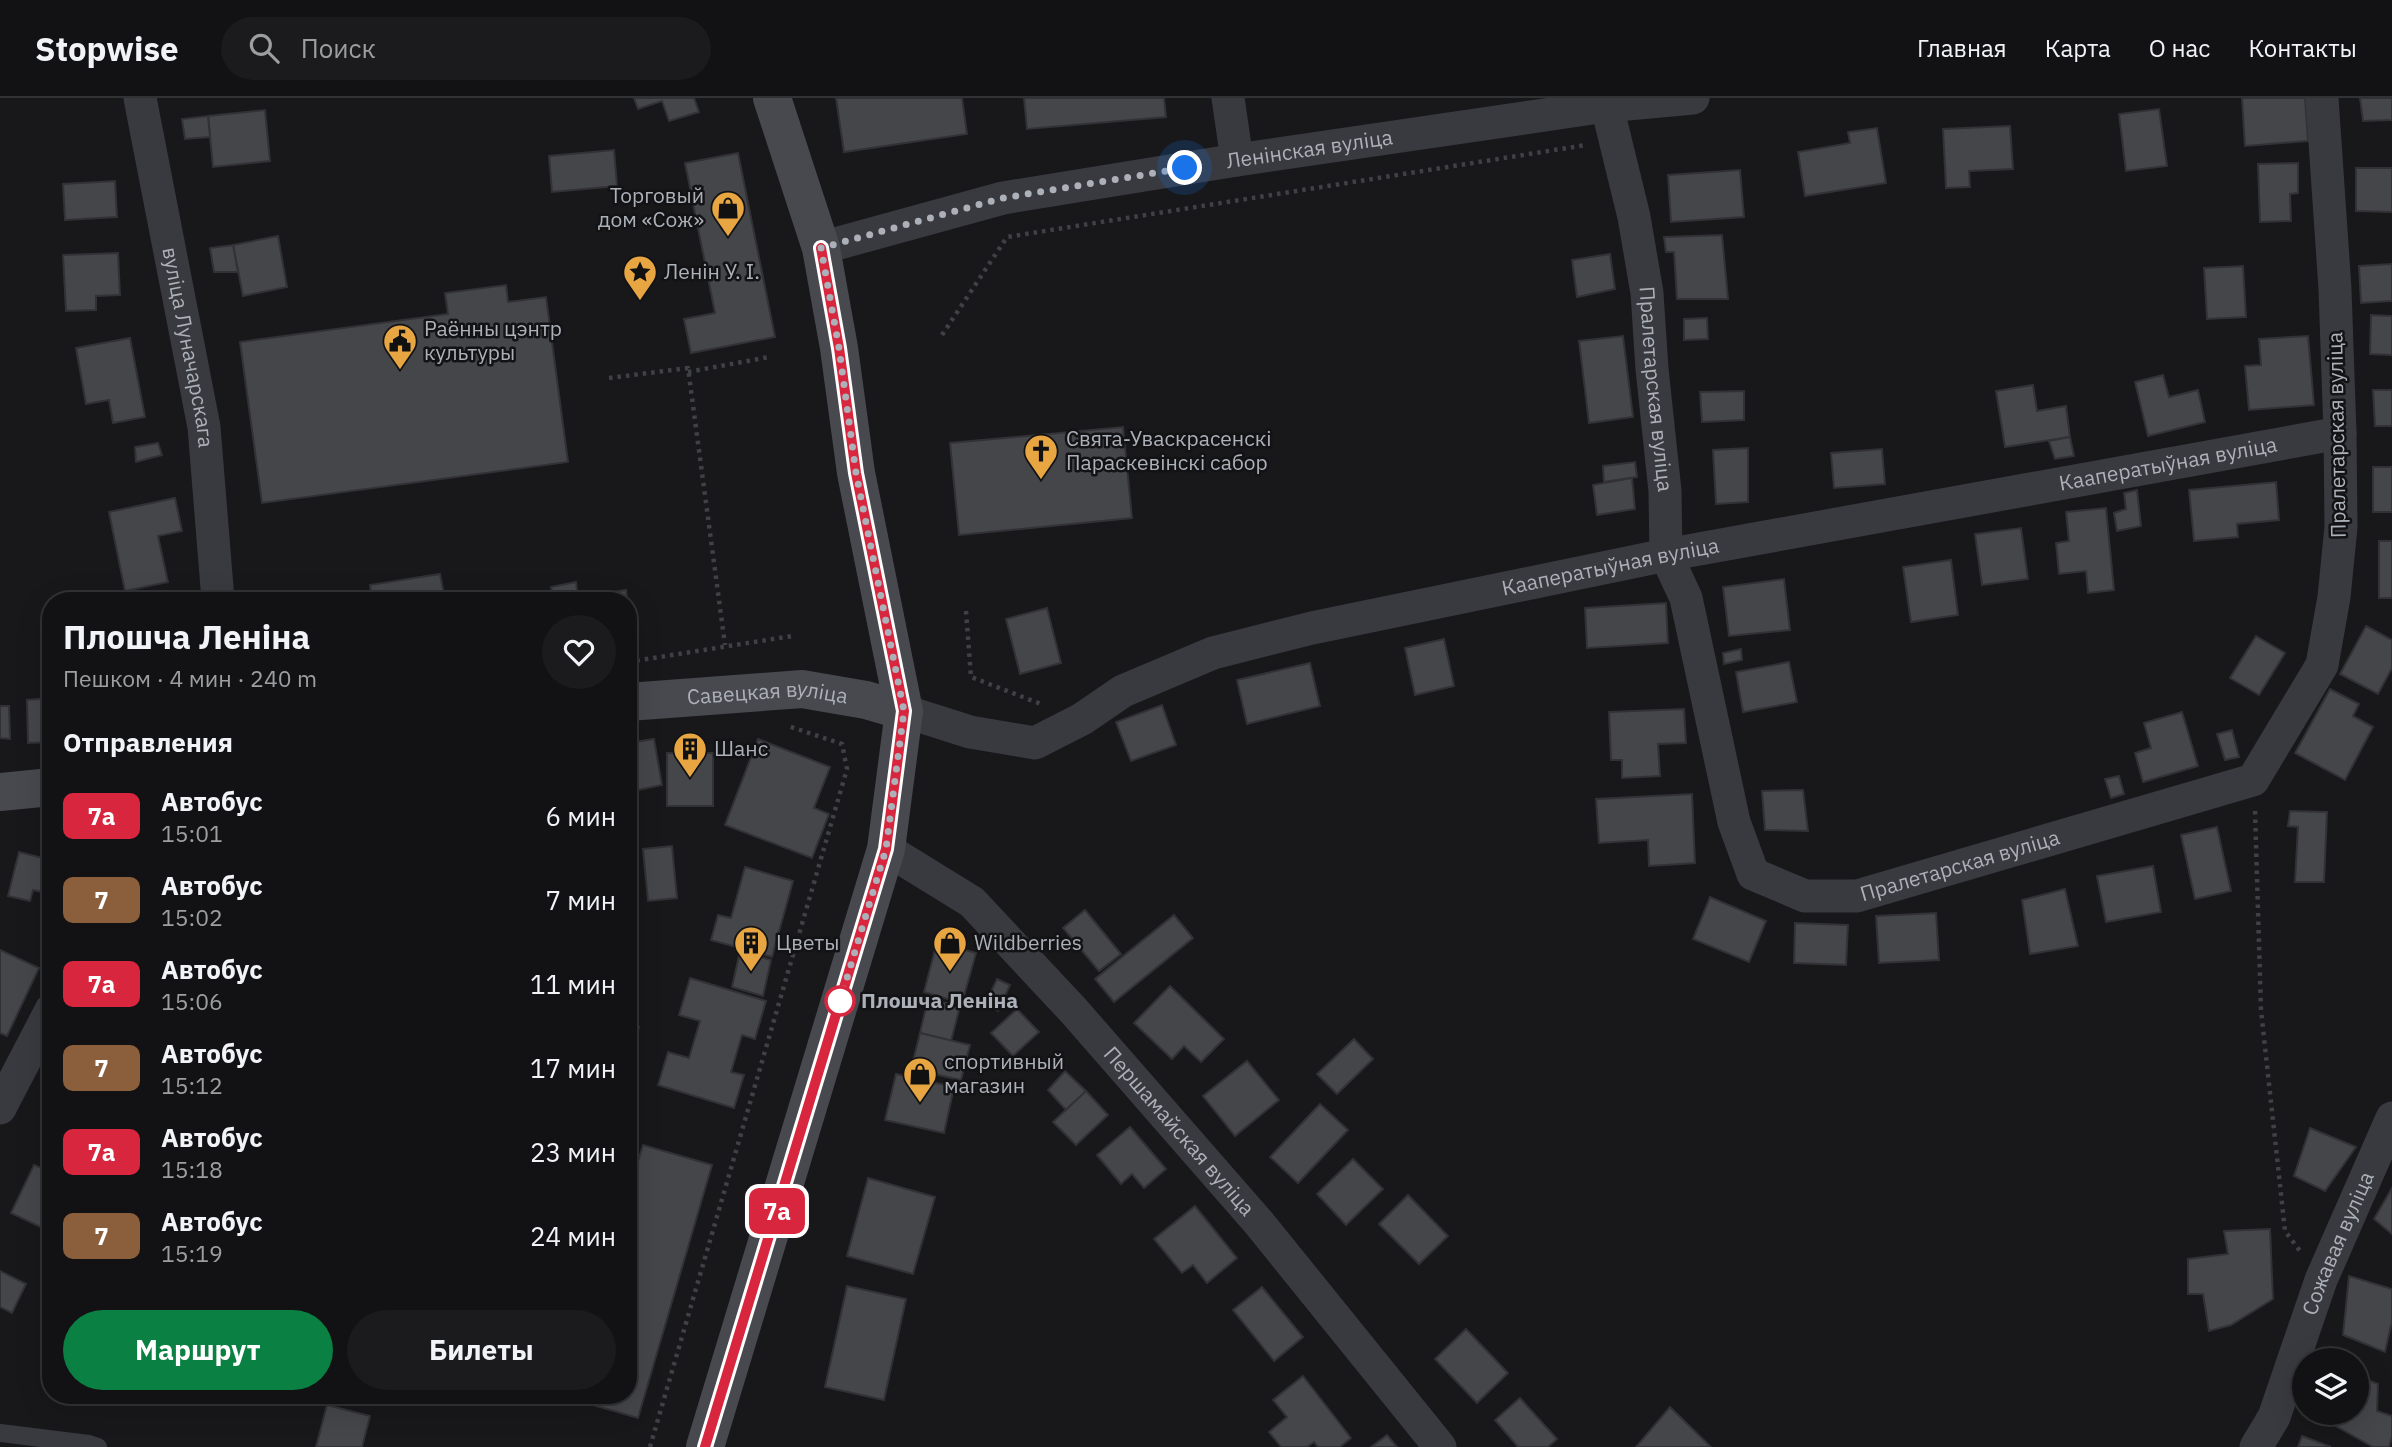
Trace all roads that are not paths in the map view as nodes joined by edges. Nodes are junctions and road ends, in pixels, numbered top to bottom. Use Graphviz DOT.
graph roads {
  1 [pos="140,98"];
  2 [pos="772,98"];
  3 [pos="1228,98"];
  4 [pos="1693,98"];
  5 [pos="2322,98"];
  6 [pos="1606,102"];
  7 [pos="1237,160"];
  8 [pos="821,248"];
  9 [pos="2340,433"];
  10 [pos="1666,555"];
  11 [pos="217,592"];
  12 [pos="637,701"];
  13 [pos="904,711"];
  14 [pos="42,788"];
  15 [pos="0,792"];
  16 [pos="886,849"];
  17 [pos="42,1027"];
  18 [pos="0,1108"];
  19 [pos="2392,1118"];
  20 [pos="0,1433"];
  21 [pos="98,1447"];
  22 [pos="705,1447"];
  23 [pos="1440,1447"];
  24 [pos="2256,1447"];
  1 -- 11 [label="street, вуліца Луначарскага"];
  2 -- 8 [label="main road"];
  3 -- 7 [label="street"];
  4 -- 6 [label="street, Ленінская вуліца"];
  5 -- 9 [label="street, Пралетарская вуліца"];
  6 -- 7 [label="street, Ленінская вуліца"];
  6 -- 10 [label="street, Пралетарская вуліца"];
  7 -- 8 [label="street, Ленінская вуліца"];
  8 -- 13 [label="main road"];
  9 -- 10 [label="street, Кааператыўная вуліца"];
  9 -- 10 [label="street, Пралетарская вуліца"];
  10 -- 13 [label="street, Кааператыўная вуліца"];
  12 -- 13 [label="main road, Савецкая вуліца"];
  13 -- 16 [label="main road"];
  14 -- 15 [label="main road"];
  16 -- 22 [label="main road"];
  16 -- 23 [label="street, Першамайская вуліца"];
  17 -- 18 [label="street"];
  19 -- 24 [label="street, Сожавая вуліца"];
  20 -- 21 [label="lane"];
}
